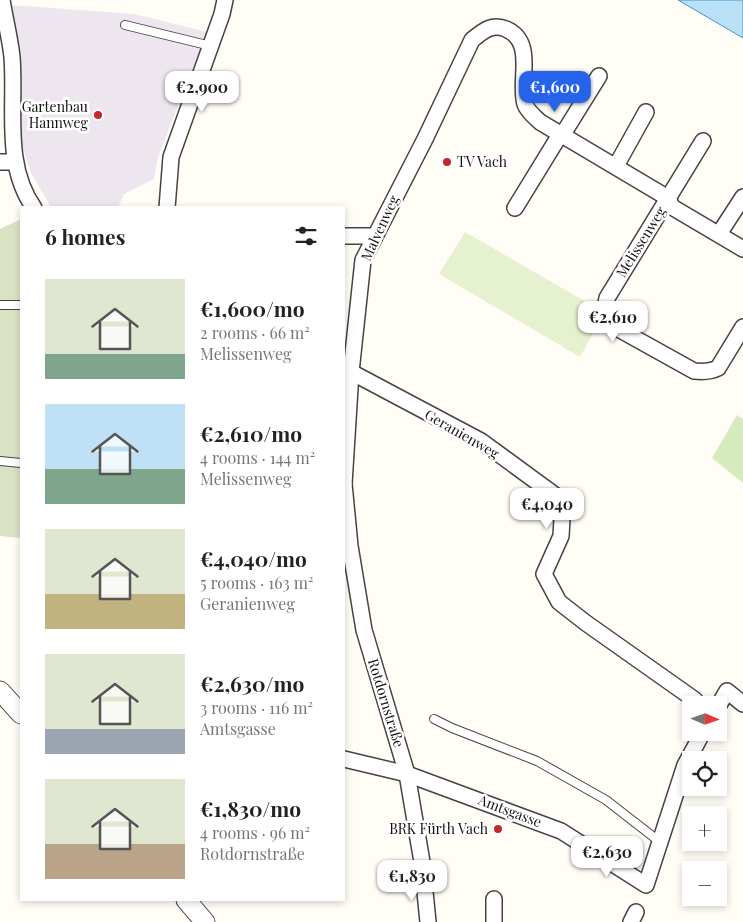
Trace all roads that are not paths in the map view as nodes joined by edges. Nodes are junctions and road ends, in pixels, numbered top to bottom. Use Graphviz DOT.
graph roads {
  1 [pos="2,0"];
  2 [pos="226,0"];
  3 [pos="125,25"];
  4 [pos="490,28"];
  5 [pos="210,46"];
  6 [pos="599,76"];
  7 [pos="6,81"];
  8 [pos="646,112"];
  9 [pos="562,134"];
  10 [pos="703,141"];
  11 [pos="0,162"];
  12 [pos="16,162"];
  13 [pos="616,166"];
  14 [pos="743,197"];
  15 [pos="668,198"];
  16 [pos="33,206"];
  17 [pos="167,206"];
  18 [pos="515,208"];
  19 [pos="719,234"];
  20 [pos="345,236"];
  21 [pos="374,236"];
  22 [pos="743,250"];
  23 [pos="0,305"];
  24 [pos="20,306"];
  25 [pos="743,327"];
  26 [pos="351,372"];
  27 [pos="0,462"];
  28 [pos="20,463"];
  29 [pos="345,468"];
  30 [pos="345,494"];
  31 [pos="0,691"];
  32 [pos="689,696"];
  33 [pos="724,696"];
  34 [pos="743,704"];
  35 [pos="20,713"];
  36 [pos="434,719"];
  37 [pos="698,741"];
  38 [pos="345,759"];
  39 [pos="407,774"];
  40 [pos="660,842"];
  41 [pos="494,899"];
  42 [pos="187,901"];
  43 [pos="205,922"];
  44 [pos="428,922"];
  45 [pos="494,922"];
  1 -- 7 [label="street"];
  2 -- 5 [label="street"];
  3 -- 5 [label="lane"];
  4 -- 9 [label="street, Melissenweg"];
  4 -- 21 [label="street, Malvenweg"];
  5 -- 17 [label="street"];
  6 -- 9 [label="street"];
  7 -- 12 [label="street"];
  8 -- 13 [label="street"];
  9 -- 13 [label="street, Melissenweg"];
  9 -- 18 [label="street"];
  10 -- 15 [label="street"];
  11 -- 12 [label="street"];
  12 -- 16 [label="street"];
  13 -- 15 [label="street, Melissenweg"];
  14 -- 19 [label="street"];
  15 -- 19 [label="street, Melissenweg"];
  15 -- 25 [label="street, Melissenweg"];
  19 -- 22 [label="street, Melissenweg"];
  20 -- 21 [label="street"];
  21 -- 26 [label="street, Malvenweg"];
  23 -- 24 [label="lane"];
  26 -- 29 [label="street, Malvenweg"];
  26 -- 32 [label="street, Geranienweg"];
  27 -- 28 [label="lane"];
  30 -- 39 [label="street, Rotdornstraße"];
  31 -- 35 [label="street"];
  33 -- 34 [label="street"];
  36 -- 40 [label="lane"];
  37 -- 40 [label="street, Amtsgasse"];
  38 -- 39 [label="street"];
  39 -- 40 [label="street, Amtsgasse"];
  39 -- 44 [label="street, Rotdornstraße"];
  41 -- 45 [label="street"];
  42 -- 43 [label="street"];
}
